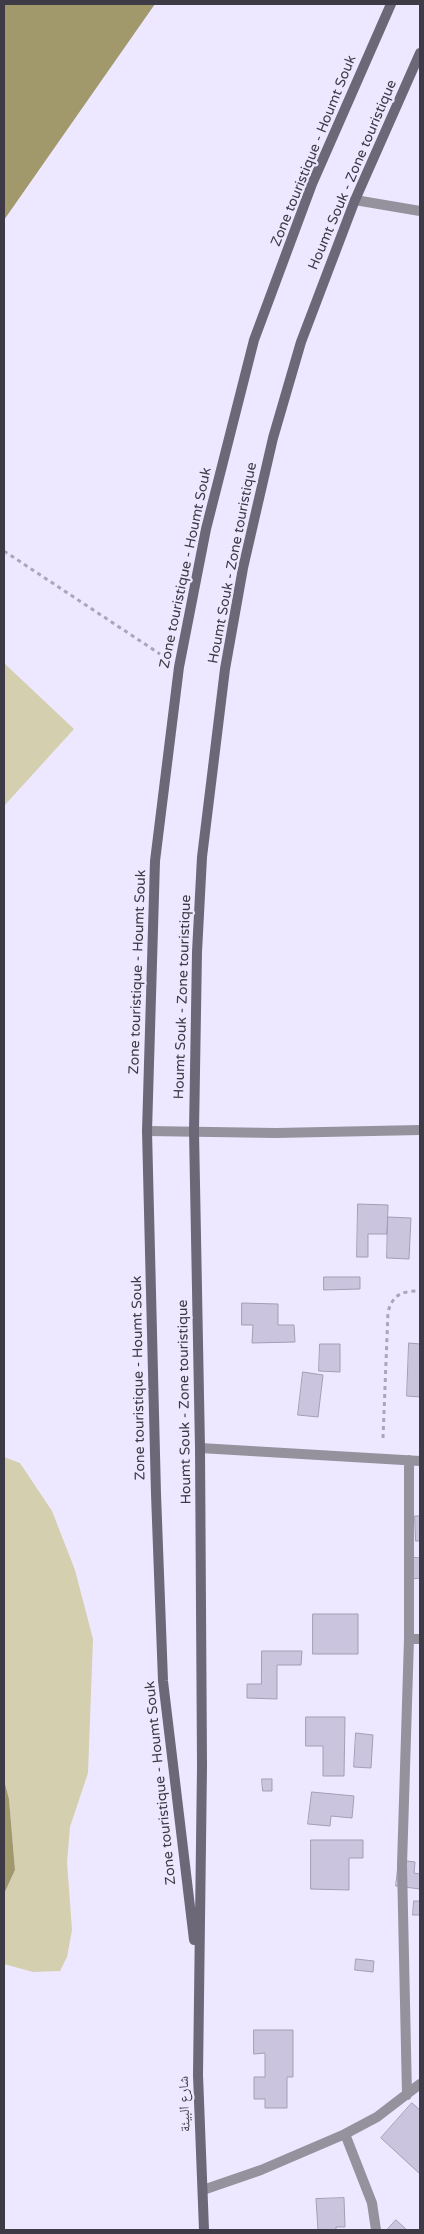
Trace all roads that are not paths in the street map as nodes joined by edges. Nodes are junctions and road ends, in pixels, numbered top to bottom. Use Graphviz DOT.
graph roads {
  1 [pos="391,4"];
  2 [pos="420,53"];
  3 [pos="355,200"];
  4 [pos="420,211"];
  5 [pos="420,1130"];
  6 [pos="147,1131"];
  7 [pos="194,1131"];
  8 [pos="200,1448"];
  9 [pos="409,1460"];
  10 [pos="420,1461"];
  11 [pos="420,1639"];
  12 [pos="409,1640"];
  13 [pos="198,1976"];
  14 [pos="420,2084"];
  15 [pos="407,2094"];
  16 [pos="345,2134"];
  17 [pos="203,2190"];
  18 [pos="204,2230"];
  19 [pos="376,2230"];
  1 -- 6 [label="main road, Zone touristique - Houmt Souk"];
  2 -- 3 [label="main road, Houmt Souk - Zone touristique"];
  3 -- 4 [label="street"];
  3 -- 7 [label="main road, Houmt Souk - Zone touristique"];
  5 -- 7 [label="street"];
  6 -- 7 [label="street"];
  6 -- 13 [label="main road, Zone touristique - Houmt Souk"];
  7 -- 8 [label="main road, Houmt Souk - Zone touristique"];
  8 -- 9 [label="street"];
  8 -- 13 [label="main road, Houmt Souk - Zone touristique"];
  9 -- 10 [label="street"];
  9 -- 12 [label="street"];
  11 -- 12 [label="street"];
  12 -- 15 [label="street"];
  13 -- 17 [label="main road, شارع البيئة"];
  14 -- 15 [label="street"];
  15 -- 16 [label="street"];
  16 -- 17 [label="street"];
  16 -- 19 [label="street"];
  17 -- 18 [label="main road, شارع البيئة"];
}
